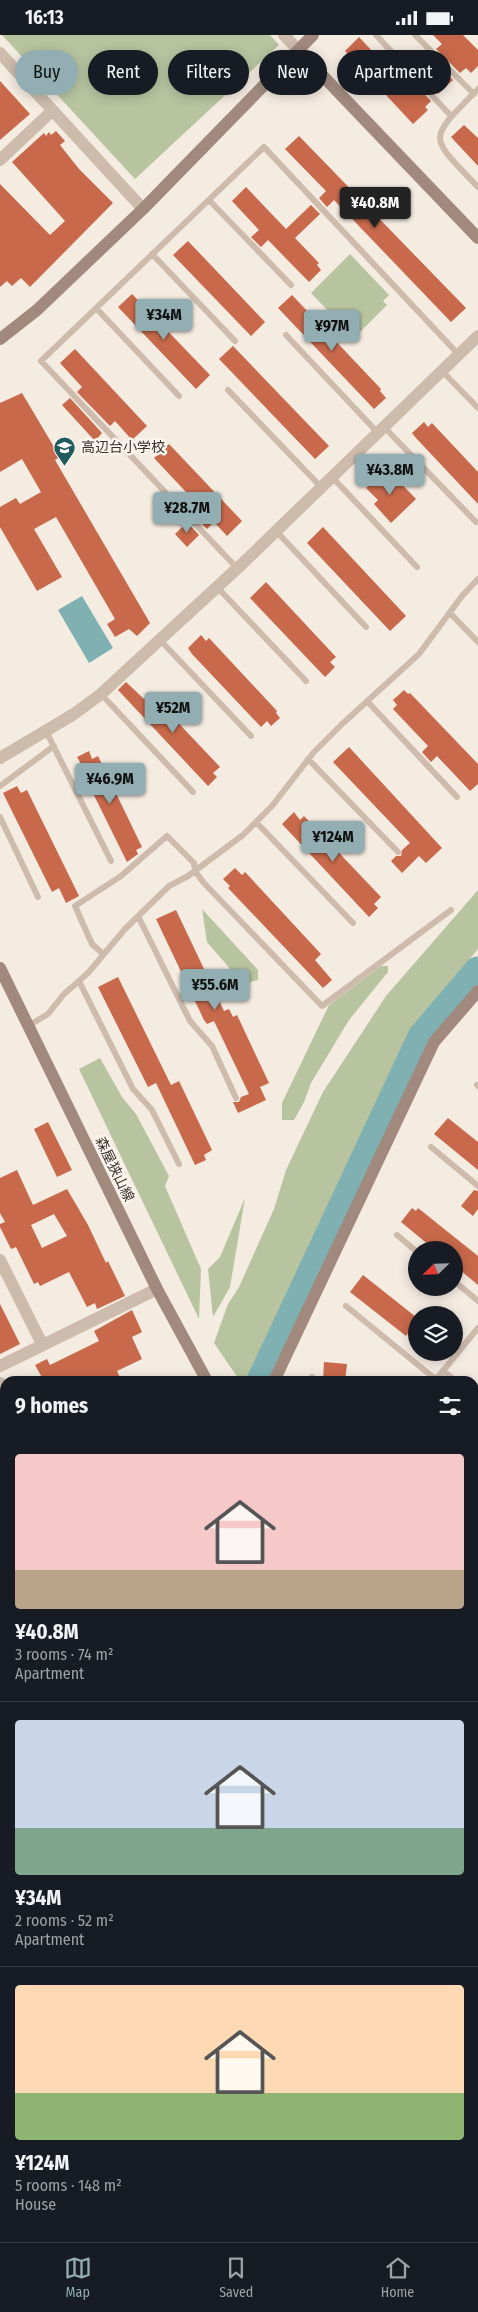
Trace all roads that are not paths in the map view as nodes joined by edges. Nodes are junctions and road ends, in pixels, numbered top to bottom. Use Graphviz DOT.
graph roads {
  1 [pos="284,35"];
  2 [pos="314,35"];
  3 [pos="376,35"];
  4 [pos="415,35"];
  5 [pos="298,50"];
  6 [pos="0,53"];
  7 [pos="327,80"];
  8 [pos="259,90"];
  9 [pos="476,91"];
  10 [pos="52,111"];
  11 [pos="451,116"];
  12 [pos="0,159"];
  13 [pos="478,187"];
  14 [pos="209,200"];
  15 [pos="143,209"];
  16 [pos="478,238"];
  17 [pos="152,254"];
  18 [pos="291,285"];
  19 [pos="96,308"];
  20 [pos="286,335"];
  21 [pos="478,337"];
  22 [pos="0,339"];
  23 [pos="235,341"];
  24 [pos="459,355"];
  25 [pos="442,371"];
  26 [pos="228,391"];
  27 [pos="180,396"];
  28 [pos="478,408"];
  29 [pos="381,430"];
  30 [pos="332,477"];
  31 [pos="321,487"];
  32 [pos="476,523"];
  33 [pos="276,531"];
  34 [pos="417,567"];
  35 [pos="237,568"];
  36 [pos="478,579"];
  37 [pos="217,587"];
  38 [pos="450,613"];
  39 [pos="366,627"];
  40 [pos="160,640"];
  41 [pos="478,642"];
  42 [pos="306,681"];
  43 [pos="101,694"];
  44 [pos="366,701"];
  45 [pos="46,731"];
  46 [pos="251,736"];
  47 [pos="54,746"];
  48 [pos="0,757"];
  49 [pos="308,759"];
  50 [pos="0,786"];
  51 [pos="193,791"];
  52 [pos="457,797"];
  53 [pos="0,817"];
  54 [pos="256,822"];
  55 [pos="398,852"];
  56 [pos="111,861"];
  57 [pos="195,871"];
  58 [pos="38,897"];
  59 [pos="451,910"];
  60 [pos="138,916"];
  61 [pos="353,923"];
  62 [pos="103,954"];
  63 [pos="0,968"];
  64 [pos="79,981"];
  65 [pos="478,991"];
  66 [pos="28,1026"];
  67 [pos="236,1098"];
  68 [pos="431,1147"];
  69 [pos="179,1164"];
  70 [pos="478,1186"];
  71 [pos="398,1235"];
  72 [pos="408,1244"];
  73 [pos="0,1260"];
  74 [pos="463,1288"];
  75 [pos="157,1289"];
  76 [pos="478,1301"];
  77 [pos="346,1306"];
  78 [pos="478,1328"];
  79 [pos="42,1344"];
  80 [pos="0,1366"];
  81 [pos="443,1371"];
  82 [pos="204,1376"];
  83 [pos="276,1376"];
  84 [pos="432,1376"];
  85 [pos="440,1376"];
  86 [pos="450,1376"];
  1 -- 5 [label="street"];
  2 -- 5 [label="street"];
  3 -- 11 [label="lane"];
  4 -- 9 [label="lane"];
  6 -- 10 [label="street"];
  7 -- 16 [label="street"];
  8 -- 15 [label="street"];
  9 -- 11 [label="lane"];
  10 -- 12 [label="street"];
  10 -- 15 [label="street"];
  11 -- 13 [label="lane"];
  14 -- 17 [label="lane"];
  14 -- 18 [label="lane"];
  14 -- 24 [label="lane"];
  15 -- 22 [label="street"];
  17 -- 19 [label="lane"];
  17 -- 23 [label="lane"];
  19 -- 27 [label="lane"];
  19 -- 35 [label="lane"];
  20 -- 29 [label="lane"];
  21 -- 24 [label="street"];
  24 -- 25 [label="street"];
  25 -- 28 [label="lane"];
  25 -- 29 [label="street"];
  26 -- 31 [label="lane"];
  29 -- 30 [label="street"];
  29 -- 32 [label="lane"];
  30 -- 31 [label="street"];
  30 -- 34 [label="lane"];
  31 -- 33 [label="street"];
  33 -- 35 [label="street"];
  33 -- 39 [label="lane"];
  35 -- 37 [label="street"];
  36 -- 38 [label="lane"];
  37 -- 40 [label="street"];
  37 -- 42 [label="lane"];
  38 -- 41 [label="lane"];
  38 -- 44 [label="lane"];
  40 -- 43 [label="street"];
  40 -- 46 [label="lane"];
  43 -- 45 [label="street"];
  43 -- 51 [label="lane"];
  44 -- 49 [label="lane"];
  44 -- 52 [label="lane"];
  45 -- 47 [label="lane"];
  45 -- 48 [label="street"];
  47 -- 50 [label="lane"];
  47 -- 56 [label="lane"];
  49 -- 54 [label="lane"];
  49 -- 55 [label="lane"];
  53 -- 58 [label="lane"];
  54 -- 57 [label="lane"];
  54 -- 61 [label="lane"];
  57 -- 59 [label="lane"];
  57 -- 60 [label="lane"];
  57 -- 62 [label="lane"];
  60 -- 62 [label="lane"];
  60 -- 67 [label="lane"];
  62 -- 64 [label="lane"];
  63 -- 66 [label="street, 森屋狭山線"];
  64 -- 66 [label="lane"];
  64 -- 69 [label="lane"];
  65 -- 83 [label="street"];
  66 -- 75 [label="street, 森屋狭山線"];
  68 -- 70 [label="lane"];
  71 -- 72 [label="lane"];
  73 -- 79 [label="street"];
  74 -- 76 [label="lane"];
  75 -- 79 [label="street"];
  75 -- 82 [label="street, 森屋狭山線"];
  77 -- 84 [label="lane"];
  78 -- 81 [label="lane"];
  79 -- 80 [label="street"];
  81 -- 85 [label="lane"];
  81 -- 86 [label="lane"];
}
